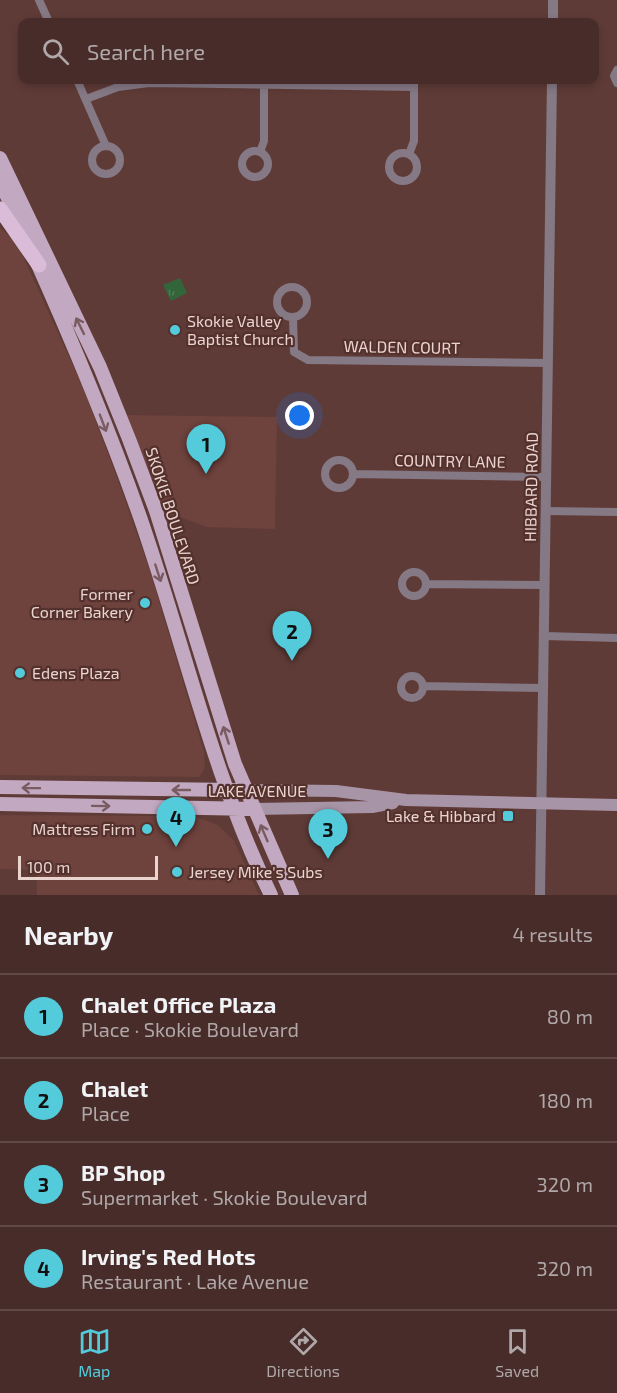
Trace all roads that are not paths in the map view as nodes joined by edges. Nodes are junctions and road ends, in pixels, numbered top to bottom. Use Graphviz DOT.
graph roads {
  1 [pos="39,0"];
  2 [pos="553,0"];
  3 [pos="48,18"];
  4 [pos="553,18"];
  5 [pos="617,70"];
  6 [pos="617,83"];
  7 [pos="79,84"];
  8 [pos="141,84"];
  9 [pos="206,84"];
  10 [pos="339,84"];
  11 [pos="414,84"];
  12 [pos="552,84"];
  13 [pos="264,85"];
  14 [pos="86,99"];
  15 [pos="106,146"];
  16 [pos="260,152"];
  17 [pos="409,154"];
  18 [pos="0,158"];
  19 [pos="0,181"];
  20 [pos="0,209"];
  21 [pos="39,265"];
  22 [pos="292,317"];
  23 [pos="548,363"];
  24 [pos="353,474"];
  25 [pos="546,477"];
  26 [pos="546,511"];
  27 [pos="616,512"];
  28 [pos="426,584"];
  29 [pos="545,585"];
  30 [pos="544,636"];
  31 [pos="617,638"];
  32 [pos="423,686"];
  33 [pos="543,688"];
  34 [pos="0,788"];
  35 [pos="226,790"];
  36 [pos="246,790"];
  37 [pos="406,800"];
  38 [pos="0,804"];
  39 [pos="541,804"];
  40 [pos="617,805"];
  41 [pos="232,809"];
  42 [pos="254,809"];
  43 [pos="271,895"];
  44 [pos="291,895"];
  45 [pos="540,895"];
  1 -- 3 [label="street"];
  2 -- 4 [label="street"];
  5 -- 6 [label="street"];
  7 -- 14 [label="street"];
  8 -- 14 [label="street"];
  9 -- 13 [label="street"];
  10 -- 13 [label="street"];
  11 -- 17 [label="street"];
  12 -- 23 [label="street, HIBBARD ROAD"];
  13 -- 16 [label="street"];
  14 -- 15 [label="street"];
  36 -- 18 [label="main road, SKOKIE BOULEVARD, one-way"];
  19 -- 21 [label="main road, SKOKIE BOULEVARD"];
  20 -- 21 [label="highway"];
  21 -- 35 [label="main road, SKOKIE BOULEVARD, one-way"];
  22 -- 23 [label="street, WALDEN COURT"];
  23 -- 25 [label="street, HIBBARD ROAD"];
  24 -- 25 [label="street, COUNTRY LANE"];
  25 -- 26 [label="street, HIBBARD ROAD"];
  26 -- 27 [label="street"];
  26 -- 29 [label="street, HIBBARD ROAD"];
  28 -- 29 [label="street"];
  29 -- 30 [label="street, HIBBARD ROAD"];
  30 -- 31 [label="street"];
  30 -- 33 [label="street, HIBBARD ROAD"];
  32 -- 33 [label="street"];
  33 -- 39 [label="street, HIBBARD ROAD"];
  35 -- 34 [label="main road, LAKE AVENUE, one-way"];
  35 -- 36 [label="main road, LAKE AVENUE"];
  35 -- 41 [label="main road, SKOKIE BOULEVARD"];
  36 -- 37 [label="main road, LAKE AVENUE"];
  36 -- 42 [label="main road, SKOKIE BOULEVARD"];
  37 -- 39 [label="main road, LAKE AVENUE"];
  37 -- 42 [label="main road, LAKE AVENUE"];
  38 -- 41 [label="main road, LAKE AVENUE, one-way"];
  39 -- 40 [label="main road, LAKE AVENUE"];
  39 -- 45 [label="street, HIBBARD ROAD"];
  41 -- 42 [label="main road, LAKE AVENUE"];
  41 -- 43 [label="main road, SKOKIE BOULEVARD"];
  44 -- 42 [label="main road, SKOKIE BOULEVARD, one-way"];
}
